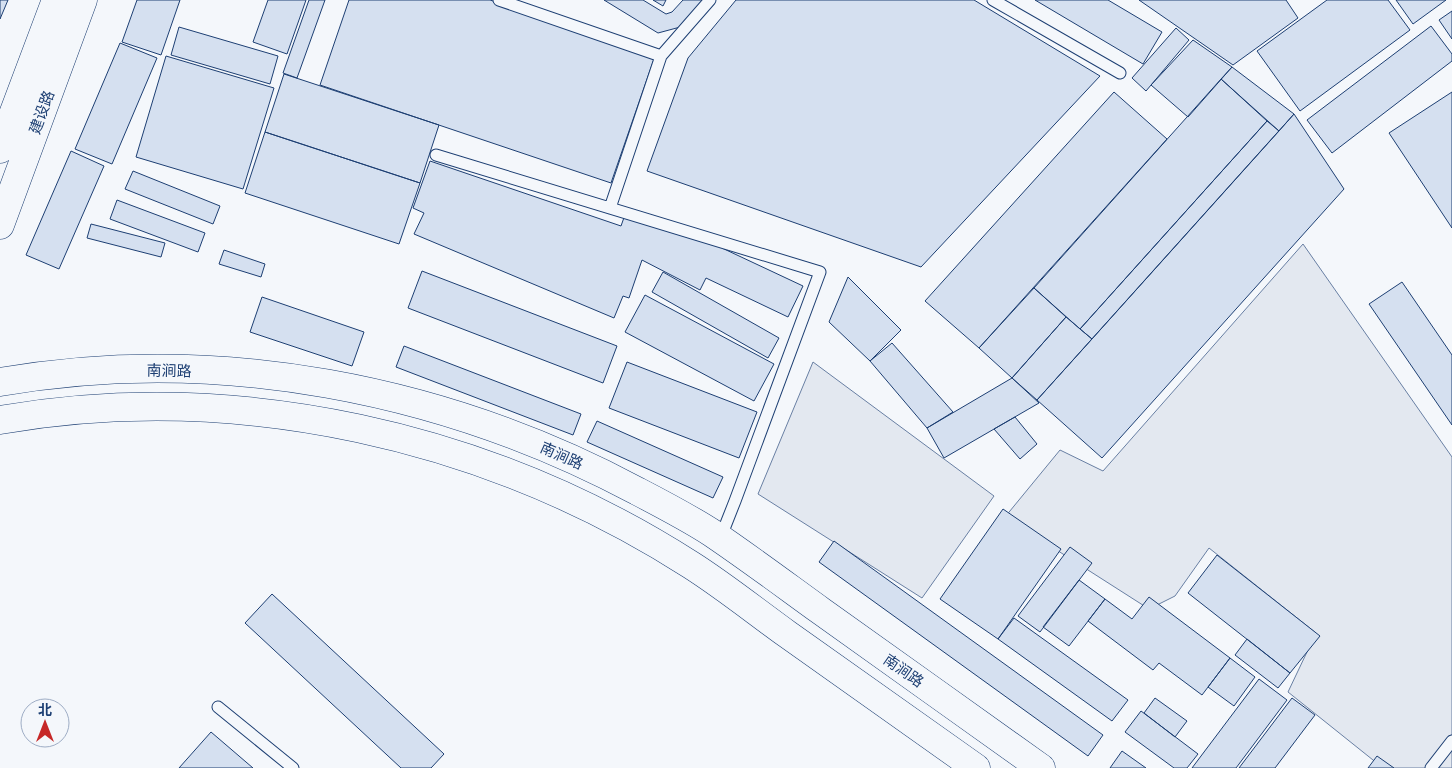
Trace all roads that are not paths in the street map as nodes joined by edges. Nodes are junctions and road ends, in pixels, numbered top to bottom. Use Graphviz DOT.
graph roads {
  1 [pos="56,0"];
  2 [pos="83,0"];
  3 [pos="499,0"];
  4 [pos="710,0"];
  5 [pos="993,0"];
  6 [pos="661,56"];
  7 [pos="1120,73"];
  8 [pos="0,149"];
  9 [pos="436,156"];
  10 [pos="610,208"];
  11 [pos="0,225"];
  12 [pos="0,382"];
  13 [pos="0,420"];
  14 [pos="720,539"];
  15 [pos="218,707"];
  16 [pos="1452,741"];
  17 [pos="293,768"];
  18 [pos="976,768"];
  19 [pos="1042,768"];
  20 [pos="1431,768"];
  1 -- 8 [label="main road, 建设路"];
  2 -- 11 [label="main road, 建设路"];
  3 -- 6 [label="lane"];
  4 -- 6 [label="lane"];
  5 -- 7 [label="lane"];
  6 -- 10 [label="lane"];
  9 -- 10 [label="lane"];
  10 -- 14 [label="lane"];
  12 -- 14 [label="main road, 南涧路"];
  13 -- 18 [label="main road"];
  14 -- 19 [label="main road, 南涧路"];
  15 -- 17 [label="lane"];
  16 -- 20 [label="lane"];
}
